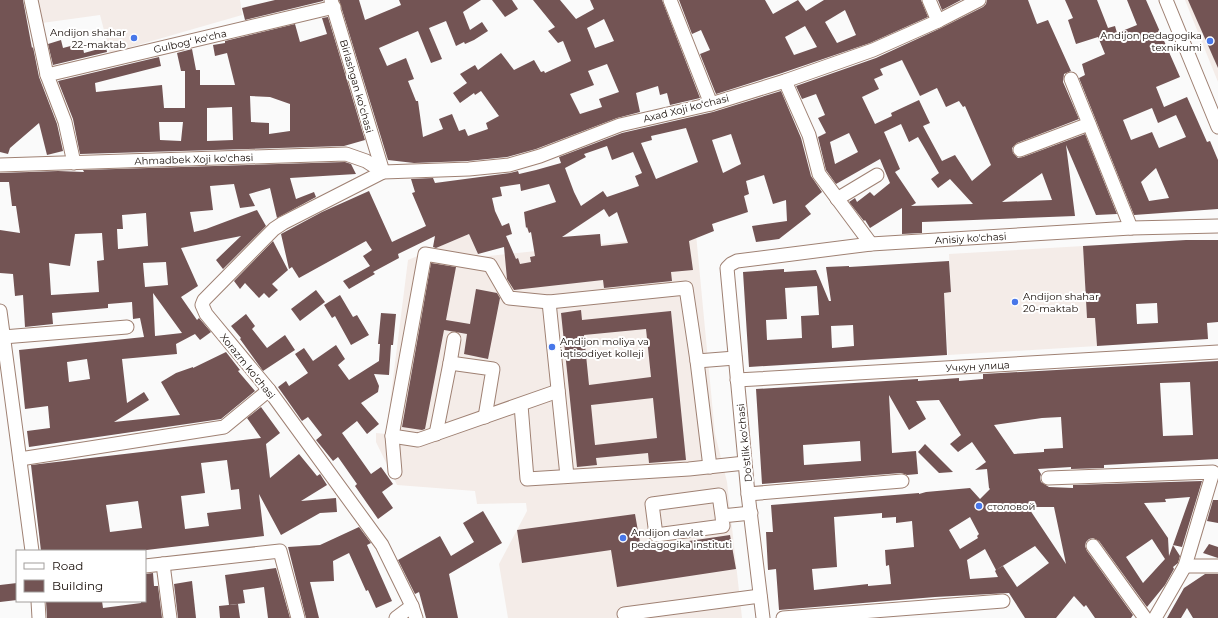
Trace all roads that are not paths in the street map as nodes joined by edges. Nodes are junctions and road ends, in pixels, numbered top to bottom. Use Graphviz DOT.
graph roads {
  1 [pos="31,0"];
  2 [pos="670,0"];
  3 [pos="929,0"];
  4 [pos="979,0"];
  5 [pos="1166,0"];
  6 [pos="333,4"];
  7 [pos="938,21"];
  8 [pos="47,75"];
  9 [pos="1071,79"];
  10 [pos="785,80"];
  11 [pos="711,104"];
  12 [pos="1089,124"];
  13 [pos="1218,127"];
  14 [pos="1020,150"];
  15 [pos="74,163"];
  16 [pos="0,164"];
  17 [pos="383,172"];
  18 [pos="877,175"];
  19 [pos="836,199"];
  20 [pos="1218,226"];
  21 [pos="1131,228"];
  22 [pos="871,244"];
  23 [pos="727,268"];
  24 [pos="549,302"];
  25 [pos="0,311"];
  26 [pos="127,327"];
  27 [pos="3,337"];
  28 [pos="454,339"];
  29 [pos="1218,352"];
  30 [pos="735,358"];
  31 [pos="697,361"];
  32 [pos="450,363"];
  33 [pos="737,380"];
  34 [pos="268,390"];
  35 [pos="558,391"];
  36 [pos="521,405"];
  37 [pos="485,417"];
  38 [pos="436,434"];
  39 [pos="392,436"];
  40 [pos="20,458"];
  41 [pos="746,463"];
  42 [pos="710,466"];
  43 [pos="395,472"];
  44 [pos="567,476"];
  45 [pos="1048,478"];
  46 [pos="902,481"];
  47 [pos="748,494"];
  48 [pos="751,513"];
  49 [pos="722,516"];
  50 [pos="1093,546"];
  51 [pos="32,550"];
  52 [pos="163,564"];
  53 [pos="146,566"];
  54 [pos="1184,566"];
  55 [pos="1218,566"];
  56 [pos="760,596"];
  57 [pos="1003,601"];
  58 [pos="38,602"];
  59 [pos="414,612"];
  60 [pos="624,614"];
  61 [pos="39,618"];
  62 [pos="170,618"];
  63 [pos="298,618"];
  64 [pos="396,618"];
  65 [pos="763,618"];
  66 [pos="783,618"];
  67 [pos="1145,618"];
  68 [pos="1155,618"];
  1 -- 8 [label="street"];
  2 -- 11 [label="street"];
  3 -- 7 [label="street"];
  4 -- 7 [label="street, Axad Xoji koʻchasi"];
  5 -- 13 [label="street"];
  6 -- 8 [label="street, Gulbogʻ koʻcha"];
  6 -- 17 [label="street, Birlashgan koʻchasi"];
  7 -- 10 [label="street, Axad Xoji koʻchasi"];
  8 -- 15 [label="street"];
  9 -- 12 [label="street"];
  10 -- 11 [label="street, Axad Xoji koʻchasi"];
  10 -- 19 [label="street"];
  11 -- 17 [label="street, Axad Xoji koʻchasi"];
  12 -- 14 [label="street"];
  12 -- 21 [label="street"];
  15 -- 16 [label="street, Ahmadbek Xoji ko'chasi"];
  15 -- 17 [label="street, Ahmadbek Xoji ko'chasi"];
  17 -- 34 [label="street, Xorazm koʻchasi"];
  18 -- 19 [label="street"];
  19 -- 22 [label="street"];
  20 -- 21 [label="street, Anisiy ko'chasi"];
  21 -- 22 [label="street, Anisiy ko'chasi"];
  22 -- 23 [label="street, Anisiy ko'chasi"];
  23 -- 30 [label="street, Do'stlik ko'chasi"];
  24 -- 31 [label="street"];
  24 -- 35 [label="street"];
  24 -- 39 [label="street"];
  25 -- 27 [label="street"];
  26 -- 27 [label="street"];
  27 -- 40 [label="street"];
  28 -- 32 [label="street"];
  29 -- 33 [label="street, Учкун улица"];
  30 -- 31 [label="street"];
  30 -- 33 [label="street, Do'stlik ko'chasi"];
  31 -- 42 [label="street"];
  32 -- 37 [label="street"];
  32 -- 38 [label="street"];
  33 -- 41 [label="street, Do'stlik ko'chasi"];
  34 -- 40 [label="street"];
  34 -- 59 [label="street, Xorazm koʻchasi"];
  35 -- 36 [label="street"];
  35 -- 44 [label="street"];
  36 -- 37 [label="street"];
  36 -- 44 [label="street"];
  37 -- 38 [label="street"];
  38 -- 39 [label="street"];
  39 -- 43 [label="street"];
  40 -- 51 [label="street"];
  41 -- 42 [label="street"];
  41 -- 47 [label="street, Do'stlik ko'chasi"];
  42 -- 44 [label="street"];
  45 -- 54 [label="street"];
  46 -- 47 [label="street"];
  47 -- 48 [label="street, Do'stlik ko'chasi"];
  48 -- 49 [label="street"];
  48 -- 56 [label="street, Do'stlik ko'chasi"];
  49 -- 49 [label="street"];
  50 -- 67 [label="street"];
  52 -- 53 [label="street"];
  52 -- 62 [label="street"];
  52 -- 63 [label="street"];
  54 -- 55 [label="street"];
  54 -- 68 [label="street"];
  56 -- 60 [label="street"];
  56 -- 65 [label="street, Do'stlik ko'chasi"];
  57 -- 66 [label="street"];
  58 -- 61 [label="street"];
  59 -- 64 [label="street"];
}
